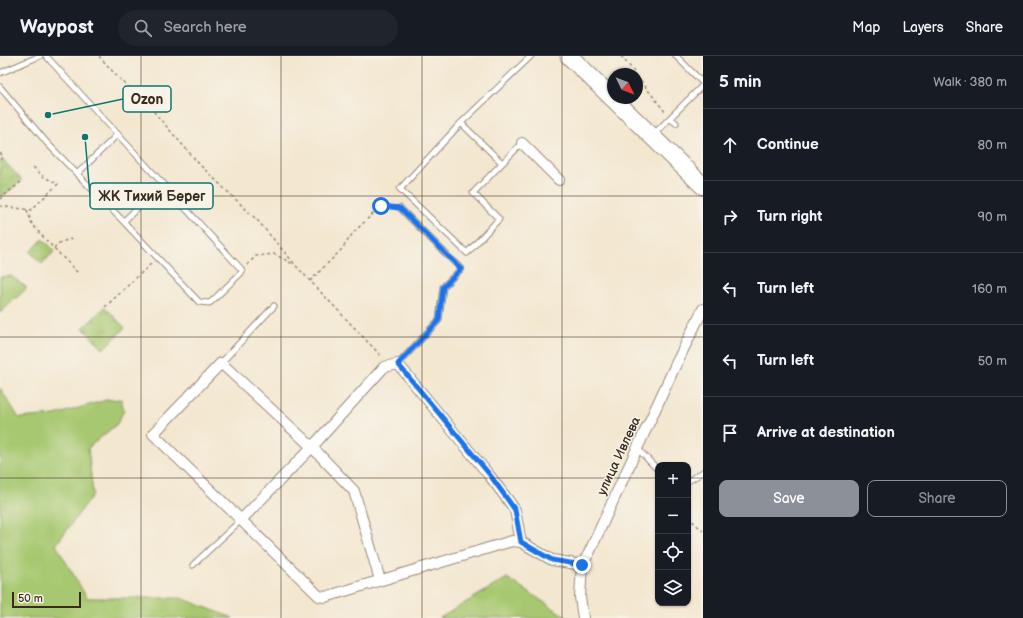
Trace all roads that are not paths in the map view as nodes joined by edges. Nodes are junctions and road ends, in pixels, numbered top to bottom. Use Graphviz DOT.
graph roads {
  1 [pos="40,56"];
  2 [pos="46,56"];
  3 [pos="531,56"];
  4 [pos="569,56"];
  5 [pos="676,56"];
  6 [pos="0,73"];
  7 [pos="703,84"];
  8 [pos="0,87"];
  9 [pos="670,118"];
  10 [pos="460,123"];
  11 [pos="676,123"];
  12 [pos="118,134"];
  13 [pos="652,136"];
  14 [pos="522,143"];
  15 [pos="502,163"];
  16 [pos="77,174"];
  17 [pos="559,180"];
  18 [pos="163,183"];
  19 [pos="703,186"];
  20 [pos="400,208"];
  21 [pos="124,221"];
  22 [pos="274,306"];
  23 [pos="703,309"];
  24 [pos="221,363"];
  25 [pos="394,365"];
  26 [pos="312,447"];
  27 [pos="637,448"];
  28 [pos="655,467"];
  29 [pos="703,472"];
  30 [pos="691,479"];
  31 [pos="241,520"];
  32 [pos="521,542"];
  33 [pos="193,565"];
  34 [pos="582,565"];
  35 [pos="380,580"];
  36 [pos="583,618"];
  1 -- 6 [label="lane"];
  2 -- 12 [label="lane"];
  3 -- 10 [label="lane"];
  4 -- 13 [label="highway"];
  5 -- 7 [label="lane"];
  7 -- 9 [label="lane"];
  8 -- 16 [label="lane"];
  9 -- 11 [label="lane"];
  9 -- 13 [label="lane"];
  10 -- 15 [label="lane"];
  10 -- 15 [label="lane"];
  12 -- 16 [label="lane"];
  12 -- 18 [label="lane"];
  13 -- 19 [label="highway"];
  14 -- 15 [label="lane"];
  14 -- 17 [label="street"];
  16 -- 21 [label="lane"];
  18 -- 21 [label="lane"];
  18 -- 21 [label="lane"];
  20 -- 25 [label="lane"];
  22 -- 24 [label="lane"];
  23 -- 27 [label="street, улица Ивлева"];
  24 -- 26 [label="street"];
  24 -- 31 [label="street"];
  25 -- 26 [label="street"];
  25 -- 32 [label="street"];
  26 -- 31 [label="street"];
  26 -- 35 [label="street"];
  27 -- 28 [label="lane"];
  27 -- 34 [label="street, улица Ивлева"];
  29 -- 30 [label="lane"];
  31 -- 33 [label="lane"];
  31 -- 35 [label="street"];
  32 -- 34 [label="street"];
  32 -- 35 [label="street"];
  34 -- 36 [label="street, улица Ивлева"];
}
